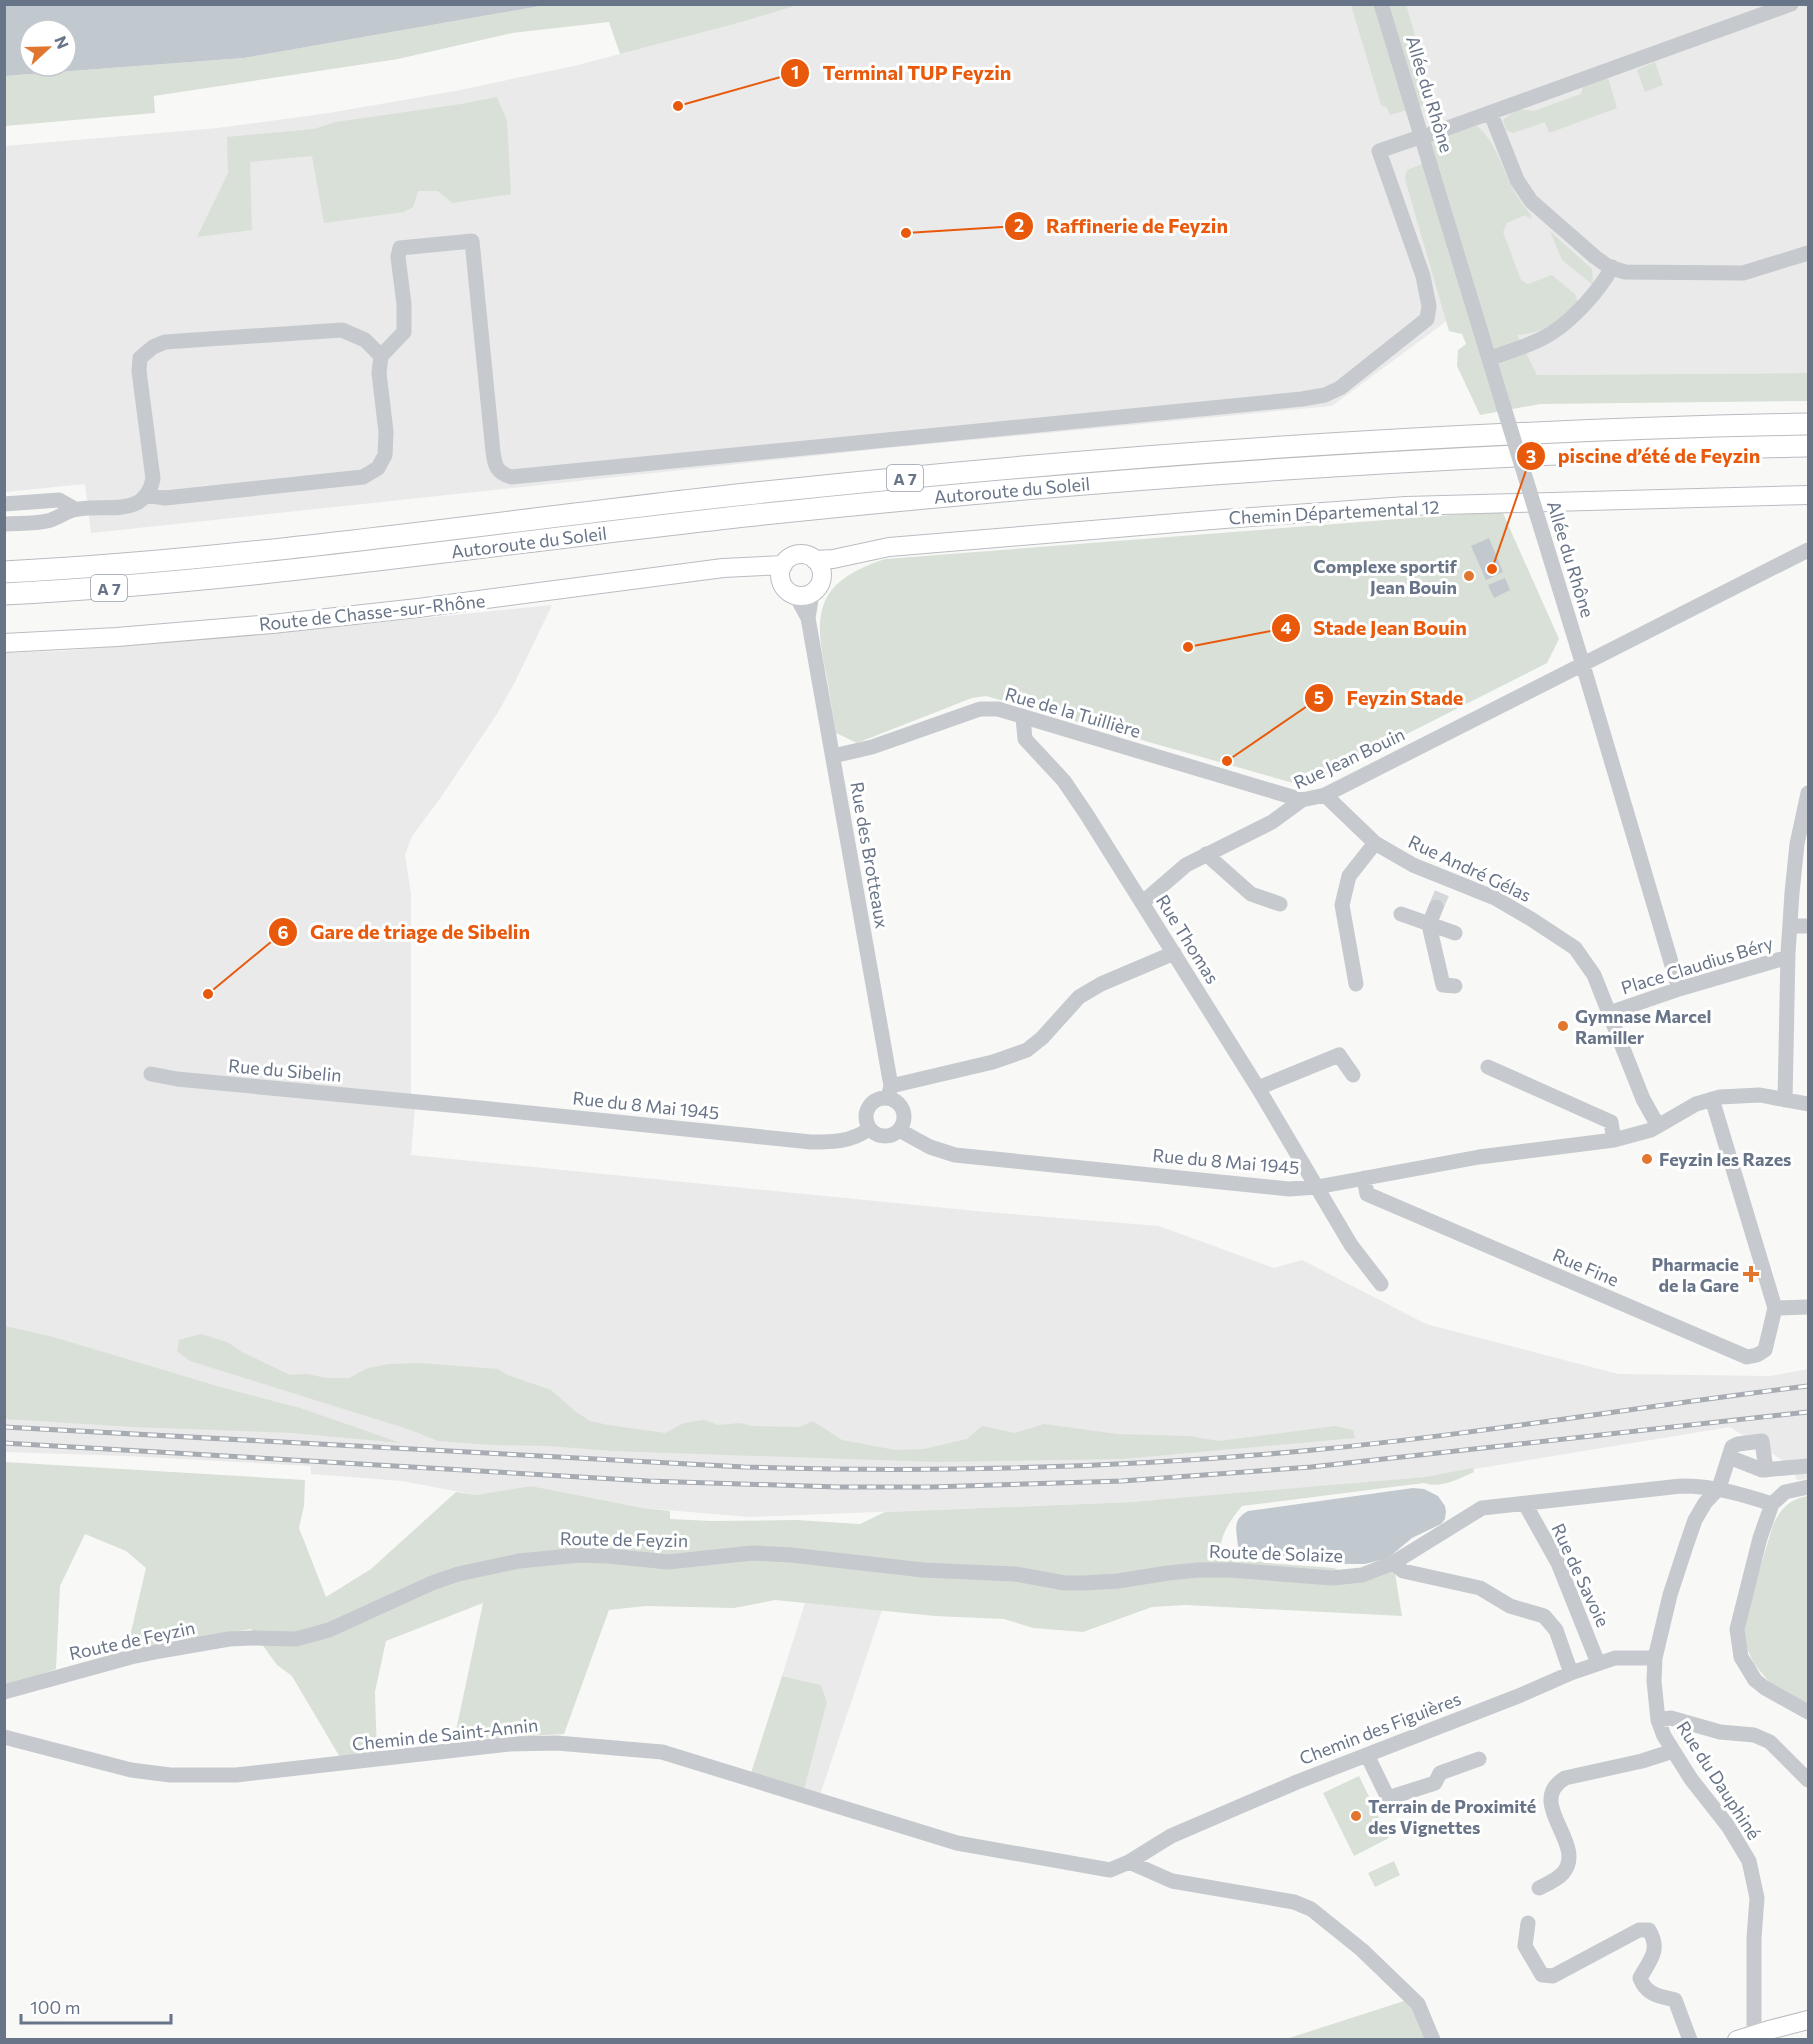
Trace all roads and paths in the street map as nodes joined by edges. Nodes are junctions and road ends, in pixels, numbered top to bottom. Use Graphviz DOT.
graph roads {
  1 [pos="1381,4"];
  2 [pos="1791,4"];
  3 [pos="1491,114"];
  4 [pos="1431,134"];
  5 [pos="1414,140"];
  6 [pos="1809,253"];
  7 [pos="1612,267"];
  8 [pos="381,356"];
  9 [pos="1489,359"];
  10 [pos="1809,424"];
  11 [pos="1809,446"];
  12 [pos="146,495"];
  13 [pos="1809,495"];
  14 [pos="4,504"];
  15 [pos="75,510"];
  16 [pos="4,524"];
  17 [pos="1809,550"];
  18 [pos="861,552"];
  19 [pos="815,560"];
  20 [pos="4,572"];
  21 [pos="782,574"];
  22 [pos="822,578"];
  23 [pos="4,594"];
  24 [pos="804,595"];
  25 [pos="4,643"];
  26 [pos="1583,665"];
  27 [pos="1023,718"];
  28 [pos="833,756"];
  29 [pos="1809,793"];
  30 [pos="1325,795"];
  31 [pos="1302,800"];
  32 [pos="1375,843"];
  33 [pos="1206,854"];
  34 [pos="1442,893"];
  35 [pos="1142,903"];
  36 [pos="1280,904"];
  37 [pos="1401,914"];
  38 [pos="1430,925"];
  39 [pos="1790,926"];
  40 [pos="1809,926"];
  41 [pos="1455,933"];
  42 [pos="1174,953"];
  43 [pos="1788,957"];
  44 [pos="1356,984"];
  45 [pos="1442,988"];
  46 [pos="1679,989"];
  47 [pos="1609,1013"];
  48 [pos="1488,1067"];
  49 [pos="151,1074"];
  50 [pos="1353,1075"];
  51 [pos="1258,1088"];
  52 [pos="890,1092"];
  53 [pos="1712,1099"];
  54 [pos="1785,1100"];
  55 [pos="415,1101"];
  56 [pos="1809,1104"];
  57 [pos="1658,1126"];
  58 [pos="869,1129"];
  59 [pos="899,1130"];
  60 [pos="1614,1140"];
  61 [pos="1364,1178"];
  62 [pos="1317,1187"];
  63 [pos="1381,1284"];
  64 [pos="1809,1307"];
  65 [pos="1775,1308"];
  66 [pos="1728,1457"];
  67 [pos="1809,1466"];
  68 [pos="1766,1470"];
  69 [pos="1809,1487"];
  70 [pos="1719,1488"];
  71 [pos="1525,1504"];
  72 [pos="1772,1504"];
  73 [pos="1393,1563"];
  74 [pos="1046,1579"];
  75 [pos="1655,1658"];
  76 [pos="1599,1663"];
  77 [pos="1571,1673"];
  78 [pos="4,1692"];
  79 [pos="1809,1712"];
  80 [pos="1658,1720"];
  81 [pos="4,1737"];
  82 [pos="1673,1751"];
  83 [pos="1367,1755"];
  84 [pos="1479,1759"];
  85 [pos="1809,1780"];
  86 [pos="1129,1862"];
  87 [pos="1539,1888"];
  88 [pos="1528,1923"];
  89 [pos="1809,2020"];
  90 [pos="1748,2038"];
  91 [pos="1433,2040"];
  92 [pos="1690,2040"];
  1 -- 9 [label="street, Allée du Rhône"];
  2 -- 3 [label="street"];
  3 -- 4 [label="street"];
  3 -- 7 [label="street"];
  5 -- 8 [label="street"];
  6 -- 7 [label="street"];
  7 -- 9 [label="street"];
  8 -- 12 [label="street"];
  8 -- 12 [label="street"];
  9 -- 26 [label="street, Allée du Rhône, bridge"];
  10 -- 20 [label="highway, Autoroute du Soleil / A 7"];
  11 -- 23 [label="highway, Autoroute du Soleil / A 7"];
  12 -- 15 [label="street"];
  13 -- 18 [label="main road, Chemin Départemental 12"];
  14 -- 15 [label="street"];
  15 -- 16 [label="street"];
  17 -- 26 [label="street, Rue Jean Bouin"];
  18 -- 19 [label="main road, Chemin Départemental 12"];
  18 -- 22 [label="main road, Chemin Départemental 12"];
  19 -- 21 [label="main road"];
  19 -- 22 [label="main road"];
  21 -- 24 [label="main road"];
  21 -- 25 [label="main road, Route de Chasse-sur-Rhône"];
  22 -- 24 [label="main road"];
  24 -- 28 [label="street, Rue des Brotteaux"];
  26 -- 30 [label="street, Rue Jean Bouin"];
  26 -- 46 [label="street, Allée du Rhône"];
  27 -- 28 [label="street, Rue de la Tuillière"];
  27 -- 31 [label="street, Rue de la Tuillière"];
  27 -- 35 [label="street, Rue Thomas"];
  28 -- 52 [label="street, Rue des Brotteaux"];
  29 -- 39 [label="street"];
  30 -- 31 [label="street, Rue Jean Bouin"];
  30 -- 32 [label="street, Rue André Gélas"];
  31 -- 33 [label="street, Rue Jean Bouin"];
  32 -- 34 [label="street, Rue André Gélas"];
  32 -- 44 [label="street"];
  33 -- 35 [label="street, Rue Jean Bouin"];
  33 -- 36 [label="street"];
  34 -- 38 [label="street"];
  34 -- 47 [label="street, Rue André Gélas"];
  35 -- 42 [label="street, Rue Thomas"];
  37 -- 38 [label="street"];
  38 -- 41 [label="street"];
  38 -- 45 [label="street"];
  39 -- 40 [label="street"];
  39 -- 43 [label="street"];
  42 -- 51 [label="street, Rue Thomas"];
  42 -- 52 [label="street"];
  43 -- 46 [label="street, Place Claudius Béry"];
  43 -- 54 [label="street, Place Claudius Béry"];
  46 -- 47 [label="street, Place Claudius Béry"];
  47 -- 57 [label="street, Place Claudius Béry"];
  48 -- 60 [label="street"];
  49 -- 55 [label="street, Rue du Sibelin"];
  50 -- 51 [label="street"];
  51 -- 62 [label="street, Rue Thomas"];
  52 -- 58 [label="street"];
  52 -- 59 [label="street"];
  53 -- 54 [label="street"];
  53 -- 57 [label="street"];
  53 -- 65 [label="street"];
  54 -- 56 [label="street"];
  55 -- 58 [label="street, Rue du 8 Mai 1945"];
  57 -- 60 [label="street, Rue du 8 Mai 1945"];
  58 -- 59 [label="street"];
  59 -- 62 [label="street, Rue du 8 Mai 1945"];
  60 -- 61 [label="street, Rue du 8 Mai 1945"];
  61 -- 62 [label="street, Rue du 8 Mai 1945"];
  61 -- 65 [label="street, Rue Fine"];
  62 -- 63 [label="street, Rue Thomas"];
  64 -- 65 [label="street"];
  66 -- 68 [label="street"];
  66 -- 68 [label="street"];
  66 -- 70 [label="street"];
  67 -- 68 [label="street"];
  69 -- 72 [label="street"];
  70 -- 71 [label="street, Route de Solaize"];
  70 -- 72 [label="street, Route de Solaize"];
  70 -- 75 [label="street, Rue du Dauphiné"];
  71 -- 73 [label="street, Route de Solaize"];
  71 -- 76 [label="street, Rue de Savoie"];
  72 -- 79 [label="street"];
  73 -- 74 [label="street, Route de Solaize"];
  73 -- 77 [label="street"];
  74 -- 78 [label="street, Route de Feyzin"];
  75 -- 76 [label="street, Chemin des Figuières"];
  75 -- 80 [label="street, Rue du Dauphiné"];
  76 -- 77 [label="street, Chemin des Figuières"];
  77 -- 83 [label="street, Chemin des Figuières"];
  80 -- 82 [label="street, Rue du Dauphiné"];
  80 -- 85 [label="street"];
  81 -- 86 [label="street, Chemin de Saint-Annin"];
  82 -- 87 [label="street"];
  82 -- 90 [label="street, Rue du Dauphiné"];
  83 -- 84 [label="street"];
  83 -- 86 [label="street, Chemin des Figuières"];
  86 -- 91 [label="street"];
  88 -- 92 [label="street"];
  89 -- 90 [label="main road"];
}
